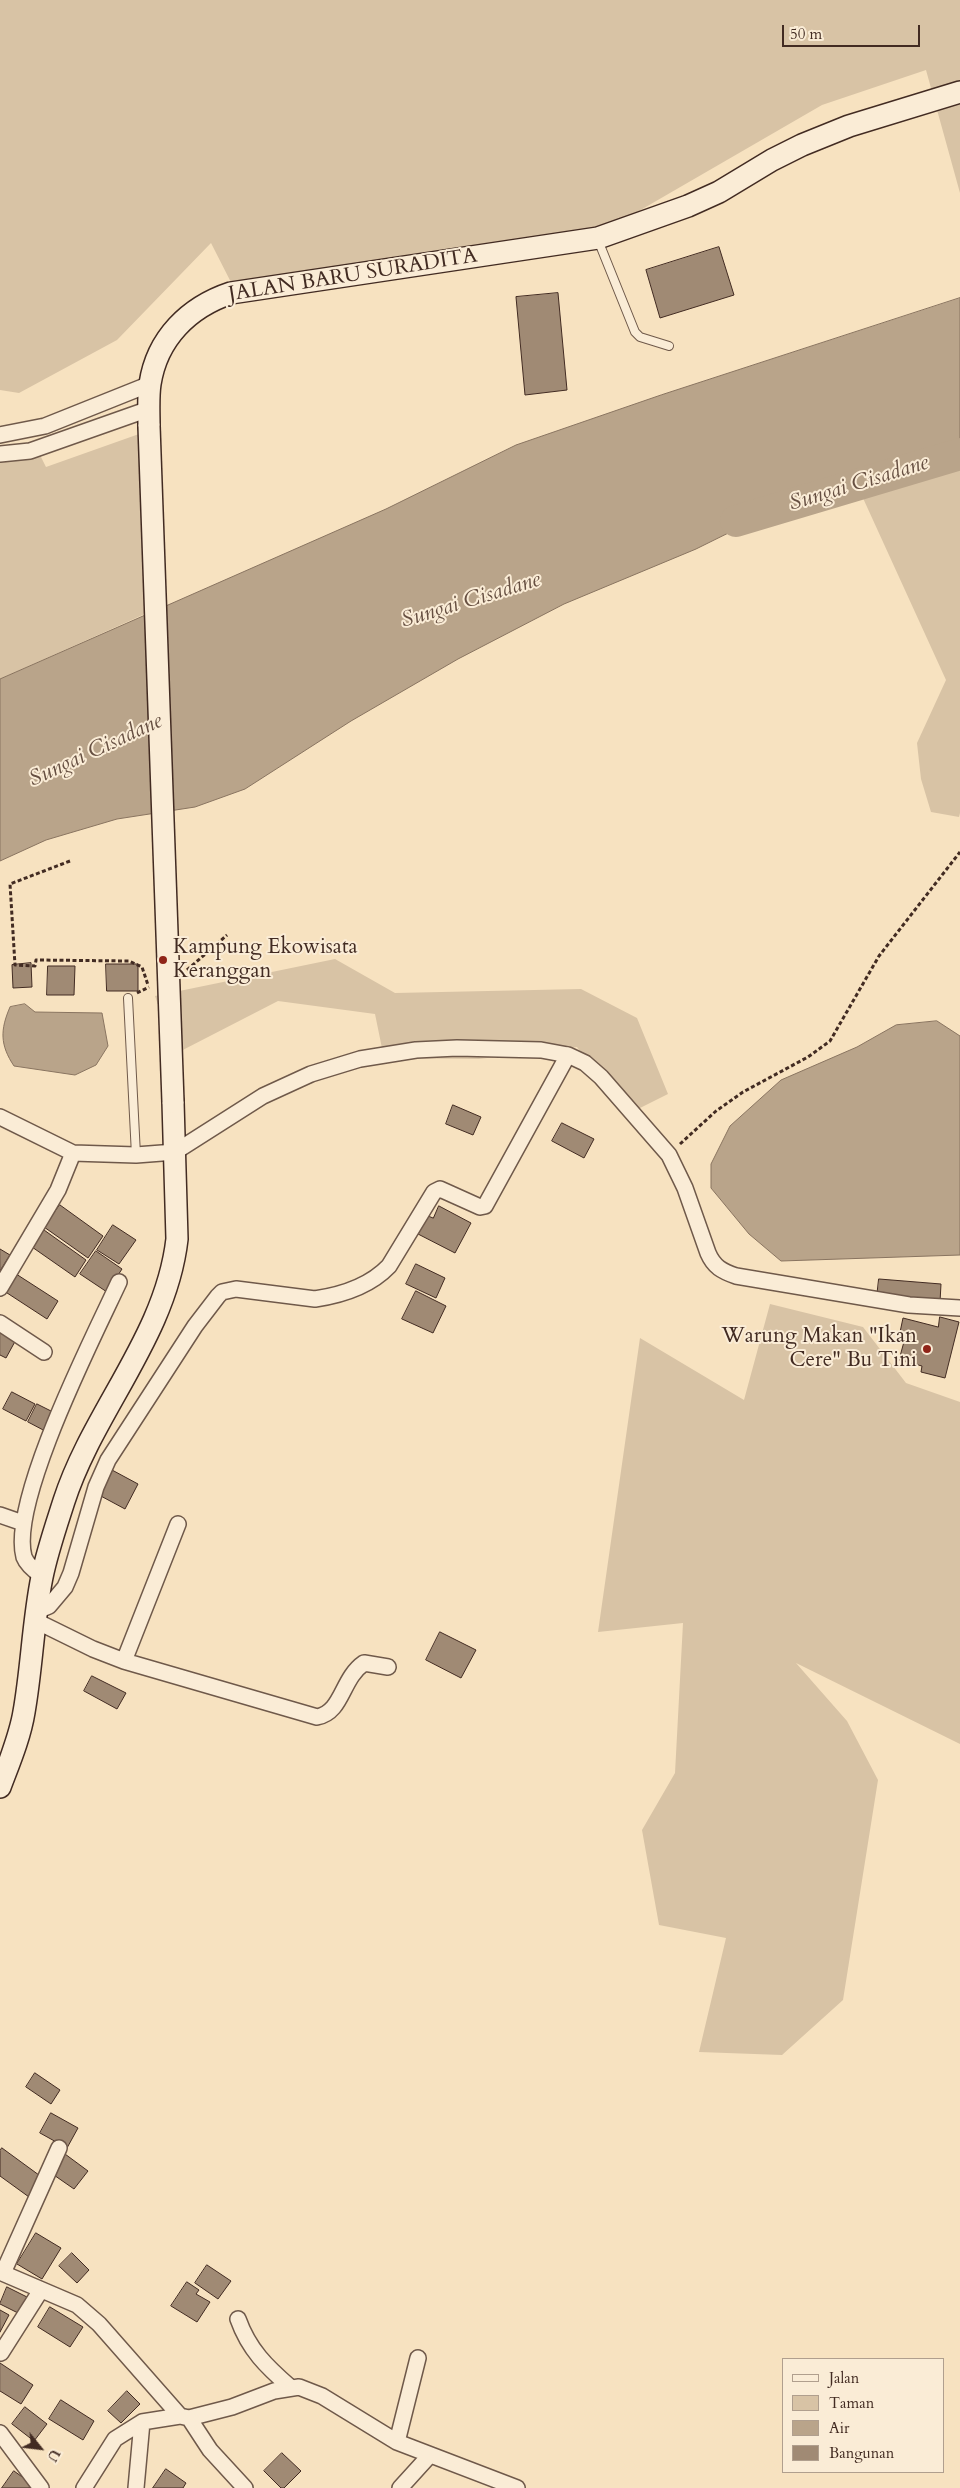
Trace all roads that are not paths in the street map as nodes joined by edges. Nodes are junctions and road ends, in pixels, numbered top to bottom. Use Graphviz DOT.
graph roads {
  1 [pos="960,92"];
  2 [pos="598,238"];
  3 [pos="669,346"];
  4 [pos="150,384"];
  5 [pos="149,418"];
  6 [pos="0,435"];
  7 [pos="0,454"];
  8 [pos="128,998"];
  9 [pos="568,1055"];
  10 [pos="0,1117"];
  11 [pos="175,1152"];
  12 [pos="73,1153"];
  13 [pos="136,1155"];
  14 [pos="119,1282"];
  15 [pos="0,1288"];
  16 [pos="960,1308"];
  17 [pos="0,1323"];
  18 [pos="44,1352"];
  19 [pos="0,1515"];
  20 [pos="22,1523"];
  21 [pos="178,1524"];
  22 [pos="42,1576"];
  23 [pos="36,1616"];
  24 [pos="124,1661"];
  25 [pos="388,1667"];
  26 [pos="0,1787"];
  27 [pos="59,2148"];
  28 [pos="1,2273"];
  29 [pos="41,2290"];
  30 [pos="238,2319"];
  31 [pos="0,2353"];
  32 [pos="418,2358"];
  33 [pos="290,2387"];
  34 [pos="185,2417"];
  35 [pos="142,2422"];
  36 [pos="0,2433"];
  37 [pos="397,2442"];
  38 [pos="430,2455"];
  39 [pos="41,2488"];
  40 [pos="84,2488"];
  41 [pos="136,2488"];
  42 [pos="245,2488"];
  43 [pos="400,2488"];
  44 [pos="517,2488"];
  1 -- 2 [label="main road, JALAN BARU SURADITA"];
  2 -- 3 [label="lane"];
  2 -- 4 [label="main road, JALAN BARU SURADITA"];
  4 -- 5 [label="main road, JALAN BARU SURADITA"];
  4 -- 6 [label="street"];
  5 -- 7 [label="street"];
  5 -- 11 [label="main road, JALAN BARU SURADITA, bridge"];
  8 -- 13 [label="lane"];
  9 -- 11 [label="street"];
  9 -- 16 [label="street"];
  9 -- 23 [label="street"];
  10 -- 12 [label="street"];
  11 -- 13 [label="street"];
  11 -- 22 [label="main road, JALAN BARU SURADITA"];
  12 -- 13 [label="street"];
  12 -- 15 [label="street"];
  14 -- 20 [label="street"];
  17 -- 18 [label="street"];
  19 -- 20 [label="street"];
  20 -- 22 [label="street"];
  21 -- 24 [label="street"];
  22 -- 23 [label="main road, JALAN BARU SURADITA"];
  23 -- 24 [label="street"];
  23 -- 26 [label="main road, JALAN BARU SURADITA"];
  24 -- 25 [label="street"];
  27 -- 28 [label="street"];
  28 -- 29 [label="street"];
  29 -- 31 [label="street"];
  29 -- 34 [label="street"];
  30 -- 33 [label="street"];
  32 -- 37 [label="street"];
  33 -- 34 [label="street"];
  33 -- 37 [label="street"];
  34 -- 35 [label="street"];
  34 -- 42 [label="street"];
  35 -- 40 [label="street"];
  35 -- 41 [label="street"];
  36 -- 39 [label="street"];
  37 -- 38 [label="street"];
  38 -- 43 [label="street"];
  38 -- 44 [label="street"];
}
